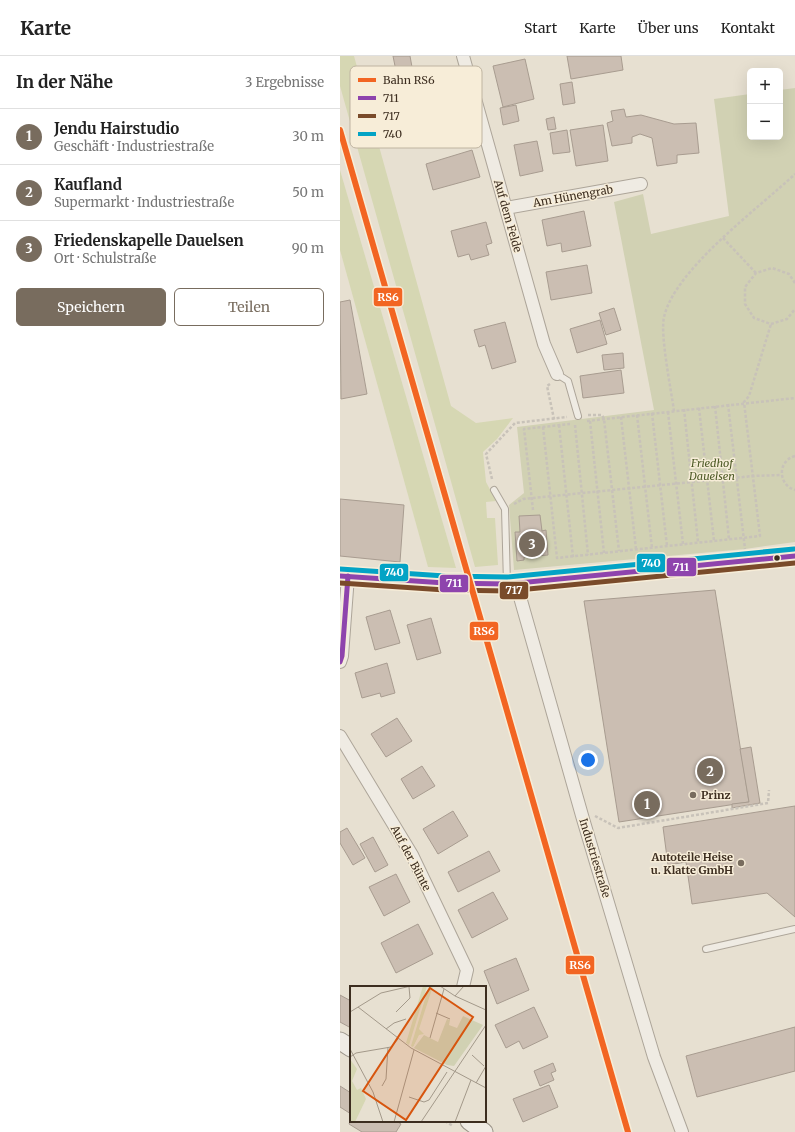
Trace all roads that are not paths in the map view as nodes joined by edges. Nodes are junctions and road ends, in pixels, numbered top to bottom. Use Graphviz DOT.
graph roads {
  1 [pos="463,56"];
  2 [pos="466,66"];
  3 [pos="482,123"];
  4 [pos="640,184"];
  5 [pos="506,208"];
  6 [pos="557,374"];
  7 [pos="578,416"];
  8 [pos="494,490"];
  9 [pos="795,556"];
  10 [pos="344,576"];
  11 [pos="511,583"];
  12 [pos="340,662"];
  13 [pos="340,736"];
  14 [pos="795,929"];
  15 [pos="706,949"];
  16 [pos="463,986"];
  17 [pos="340,1042"];
  18 [pos="350,1047"];
  19 [pos="470,1122"];
  20 [pos="484,1132"];
  21 [pos="682,1132"];
  1 -- 2 [label="street, Auf dem Felde"];
  3 -- 5 [label="street, Auf dem Felde"];
  4 -- 5 [label="street, Am Hünengrab"];
  5 -- 6 [label="street, Auf dem Felde"];
  6 -- 7 [label="lane"];
  8 -- 11 [label="lane"];
  9 -- 11 [label="street"];
  10 -- 11 [label="street"];
  10 -- 12 [label="street"];
  11 -- 21 [label="street, Industriestraße"];
  13 -- 16 [label="street, Auf der Bünte"];
  14 -- 15 [label="lane"];
  17 -- 18 [label="main road"];
  19 -- 20 [label="main road"];
}
